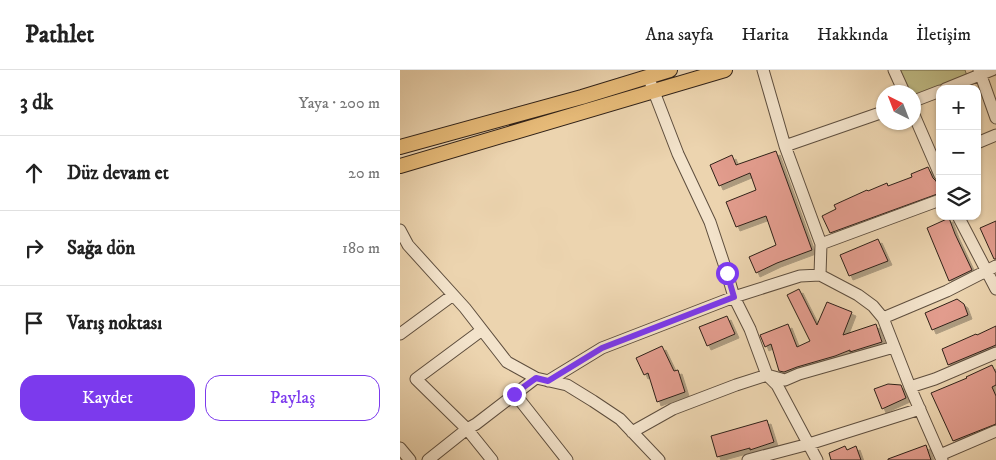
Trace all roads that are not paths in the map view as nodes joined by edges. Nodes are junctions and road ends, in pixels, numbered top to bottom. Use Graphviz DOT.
graph roads {
  1 [pos="670,70"];
  2 [pos="725,70"];
  3 [pos="762,70"];
  4 [pos="894,70"];
  5 [pos="992,70"];
  6 [pos="980,72"];
  7 [pos="649,76"];
  8 [pos="901,85"];
  9 [pos="953,85"];
  10 [pos="653,92"];
  11 [pos="936,93"];
  12 [pos="921,98"];
  13 [pos="876,115"];
  14 [pos="996,118"];
  15 [pos="921,128"];
  16 [pos="996,135"];
  17 [pos="981,141"];
  18 [pos="400,146"];
  19 [pos="785,146"];
  20 [pos="936,157"];
  21 [pos="400,166"];
  22 [pos="936,201"];
  23 [pos="961,220"];
  24 [pos="402,237"];
  25 [pos="822,244"];
  26 [pos="991,268"];
  27 [pos="820,275"];
  28 [pos="996,288"];
  29 [pos="453,295"];
  30 [pos="734,297"];
  31 [pos="883,318"];
  32 [pos="482,330"];
  33 [pos="400,334"];
  34 [pos="894,347"];
  35 [pos="996,353"];
  36 [pos="767,375"];
  37 [pos="536,378"];
  38 [pos="548,381"];
  39 [pos="910,387"];
  40 [pos="514,394"];
  41 [pos="920,408"];
  42 [pos="467,429"];
  43 [pos="632,432"];
  44 [pos="996,432"];
  45 [pos="809,444"];
  46 [pos="400,448"];
  47 [pos="941,458"];
  48 [pos="410,460"];
  49 [pos="428,460"];
  50 [pos="492,460"];
  51 [pos="567,460"];
  52 [pos="659,460"];
  53 [pos="748,460"];
  54 [pos="817,460"];
  1 -- 7 [label="main road"];
  2 -- 10 [label="main road"];
  3 -- 19 [label="street"];
  4 -- 8 [label="street"];
  5 -- 6 [label="street"];
  6 -- 9 [label="street"];
  6 -- 14 [label="street"];
  7 -- 10 [label="street"];
  7 -- 18 [label="main road"];
  10 -- 21 [label="main road"];
  10 -- 30 [label="street"];
  11 -- 12 [label="street"];
  13 -- 19 [label="street"];
  15 -- 20 [label="street"];
  16 -- 17 [label="street"];
  19 -- 25 [label="street"];
  22 -- 25 [label="street"];
  23 -- 26 [label="street"];
  24 -- 29 [label="street"];
  25 -- 27 [label="street"];
  26 -- 28 [label="street"];
  26 -- 31 [label="street"];
  27 -- 30 [label="street"];
  27 -- 31 [label="street"];
  29 -- 32 [label="street"];
  29 -- 33 [label="street"];
  30 -- 36 [label="street"];
  30 -- 38 [label="street"];
  31 -- 34 [label="street"];
  32 -- 37 [label="street"];
  32 -- 42 [label="street"];
  34 -- 36 [label="street"];
  34 -- 39 [label="street"];
  35 -- 39 [label="street"];
  36 -- 43 [label="street"];
  36 -- 45 [label="street"];
  37 -- 38 [label="street"];
  37 -- 40 [label="street"];
  38 -- 43 [label="street"];
  39 -- 41 [label="street"];
  40 -- 42 [label="street"];
  40 -- 51 [label="street"];
  41 -- 45 [label="street"];
  41 -- 47 [label="street"];
  42 -- 49 [label="street"];
  42 -- 50 [label="street"];
  43 -- 52 [label="street"];
  44 -- 47 [label="street"];
  45 -- 53 [label="street"];
  45 -- 54 [label="street"];
  46 -- 48 [label="street"];
}
